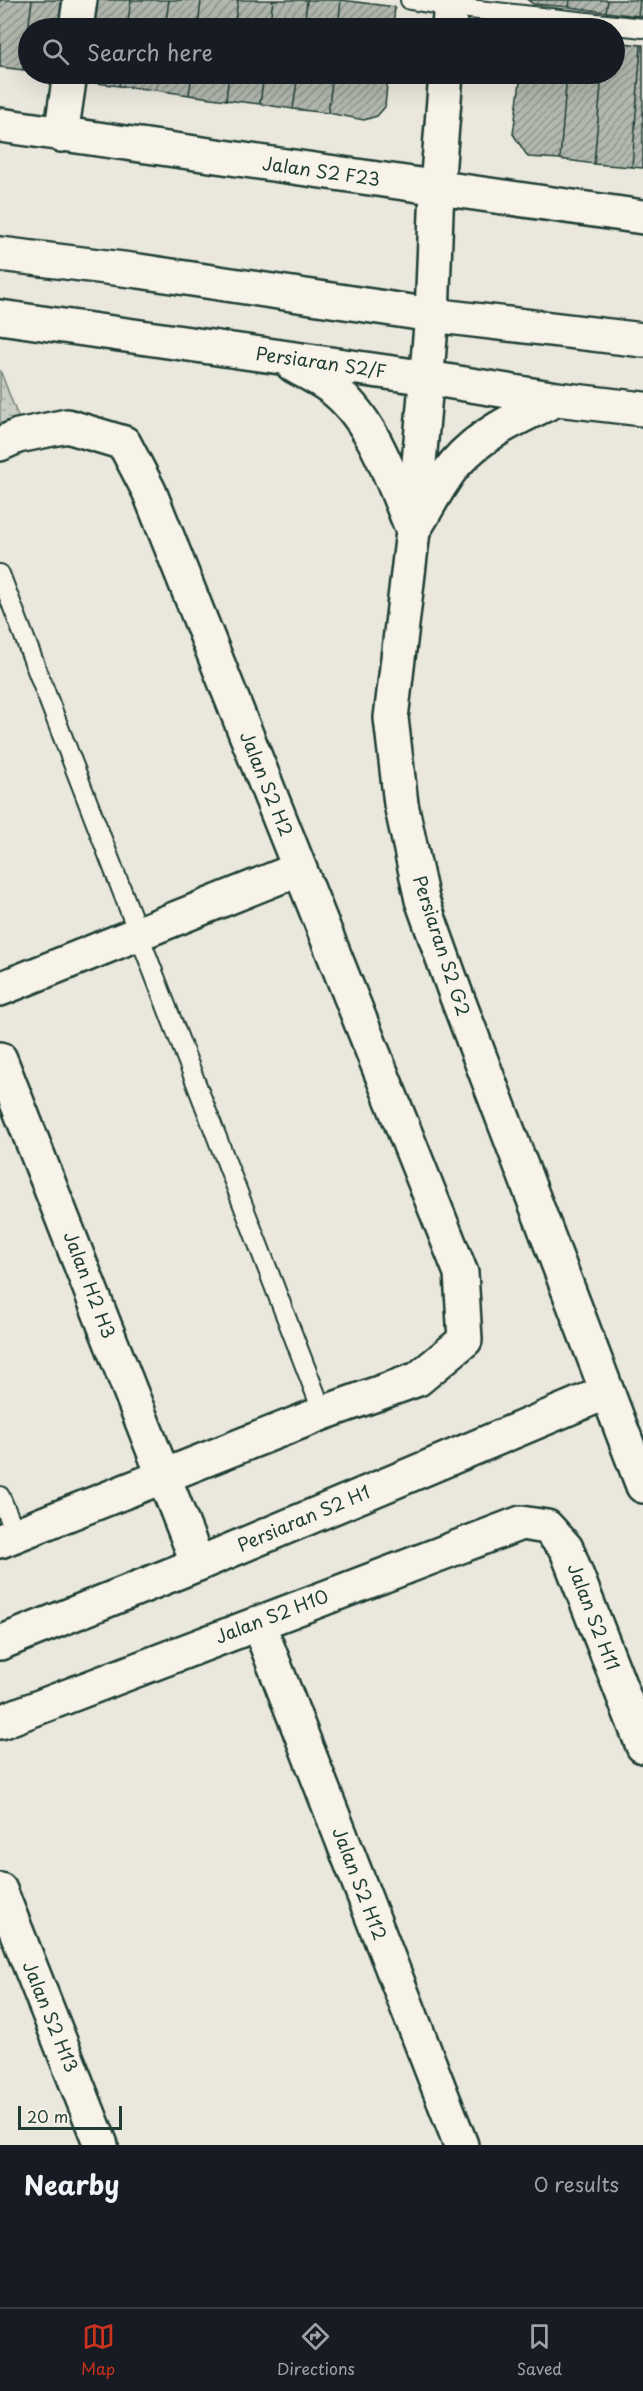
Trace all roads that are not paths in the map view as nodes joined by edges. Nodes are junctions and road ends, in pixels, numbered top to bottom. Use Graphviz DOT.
graph roads {
  1 [pos="80,0"];
  2 [pos="410,0"];
  3 [pos="450,12"];
  4 [pos="77,18"];
  5 [pos="522,18"];
  6 [pos="625,27"];
  7 [pos="643,28"];
  8 [pos="69,84"];
  9 [pos="445,84"];
  10 [pos="0,125"];
  11 [pos="61,135"];
  12 [pos="437,188"];
  13 [pos="643,217"];
  14 [pos="0,254"];
  15 [pos="432,315"];
  16 [pos="0,317"];
  17 [pos="643,340"];
  18 [pos="282,358"];
  19 [pos="428,378"];
  20 [pos="557,399"];
  21 [pos="643,409"];
  22 [pos="9,440"];
  23 [pos="413,531"];
  24 [pos="0,574"];
  25 [pos="299,869"];
  26 [pos="138,933"];
  27 [pos="0,989"];
  28 [pos="0,1059"];
  29 [pos="607,1392"];
  30 [pos="323,1413"];
  31 [pos="164,1476"];
  32 [pos="643,1486"];
  33 [pos="0,1496"];
  34 [pos="546,1527"];
  35 [pos="8,1538"];
  36 [pos="198,1564"];
  37 [pos="258,1623"];
  38 [pos="0,1644"];
  39 [pos="0,1722"];
  40 [pos="643,1746"];
  41 [pos="0,1890"];
  42 [pos="101,2145"];
  43 [pos="461,2145"];
  1 -- 4 [label="street"];
  2 -- 3 [label="lane"];
  3 -- 5 [label="lane"];
  6 -- 7 [label="lane"];
  8 -- 11 [label="street"];
  9 -- 12 [label="street, Persiaran S2 G2"];
  10 -- 11 [label="street, Jalan S2 F23"];
  11 -- 12 [label="street, Jalan S2 F23"];
  12 -- 13 [label="street, Jalan S2 F23"];
  12 -- 15 [label="street, Persiaran S2 G2"];
  14 -- 15 [label="street"];
  15 -- 17 [label="street"];
  15 -- 19 [label="street, Persiaran S2 G2"];
  16 -- 18 [label="street, Persiaran S2/F"];
  18 -- 19 [label="street, Persiaran S2/F"];
  18 -- 23 [label="street"];
  19 -- 20 [label="street, Persiaran S2/F"];
  19 -- 23 [label="street, Persiaran S2 G2"];
  20 -- 21 [label="street, Persiaran S2/F"];
  20 -- 23 [label="street"];
  22 -- 25 [label="street, Jalan S2 H2"];
  23 -- 29 [label="street, Persiaran S2 G2"];
  24 -- 26 [label="lane"];
  25 -- 26 [label="street"];
  25 -- 30 [label="street, Jalan S2 H2"];
  26 -- 27 [label="street"];
  26 -- 30 [label="lane"];
  28 -- 31 [label="street, Jalan H2 H3"];
  29 -- 32 [label="street, Persiaran S2 G2"];
  29 -- 36 [label="street, Persiaran S2 H1"];
  30 -- 31 [label="street"];
  31 -- 35 [label="street"];
  31 -- 36 [label="street, Jalan H2 H3"];
  33 -- 35 [label="lane"];
  34 -- 37 [label="street, Jalan S2 H10"];
  34 -- 40 [label="street, Jalan S2 H11"];
  36 -- 38 [label="street, Persiaran S2 H1"];
  37 -- 39 [label="street, Jalan S2 H10"];
  37 -- 43 [label="street, Jalan S2 H12"];
  41 -- 42 [label="street, Jalan S2 H13"];
}
